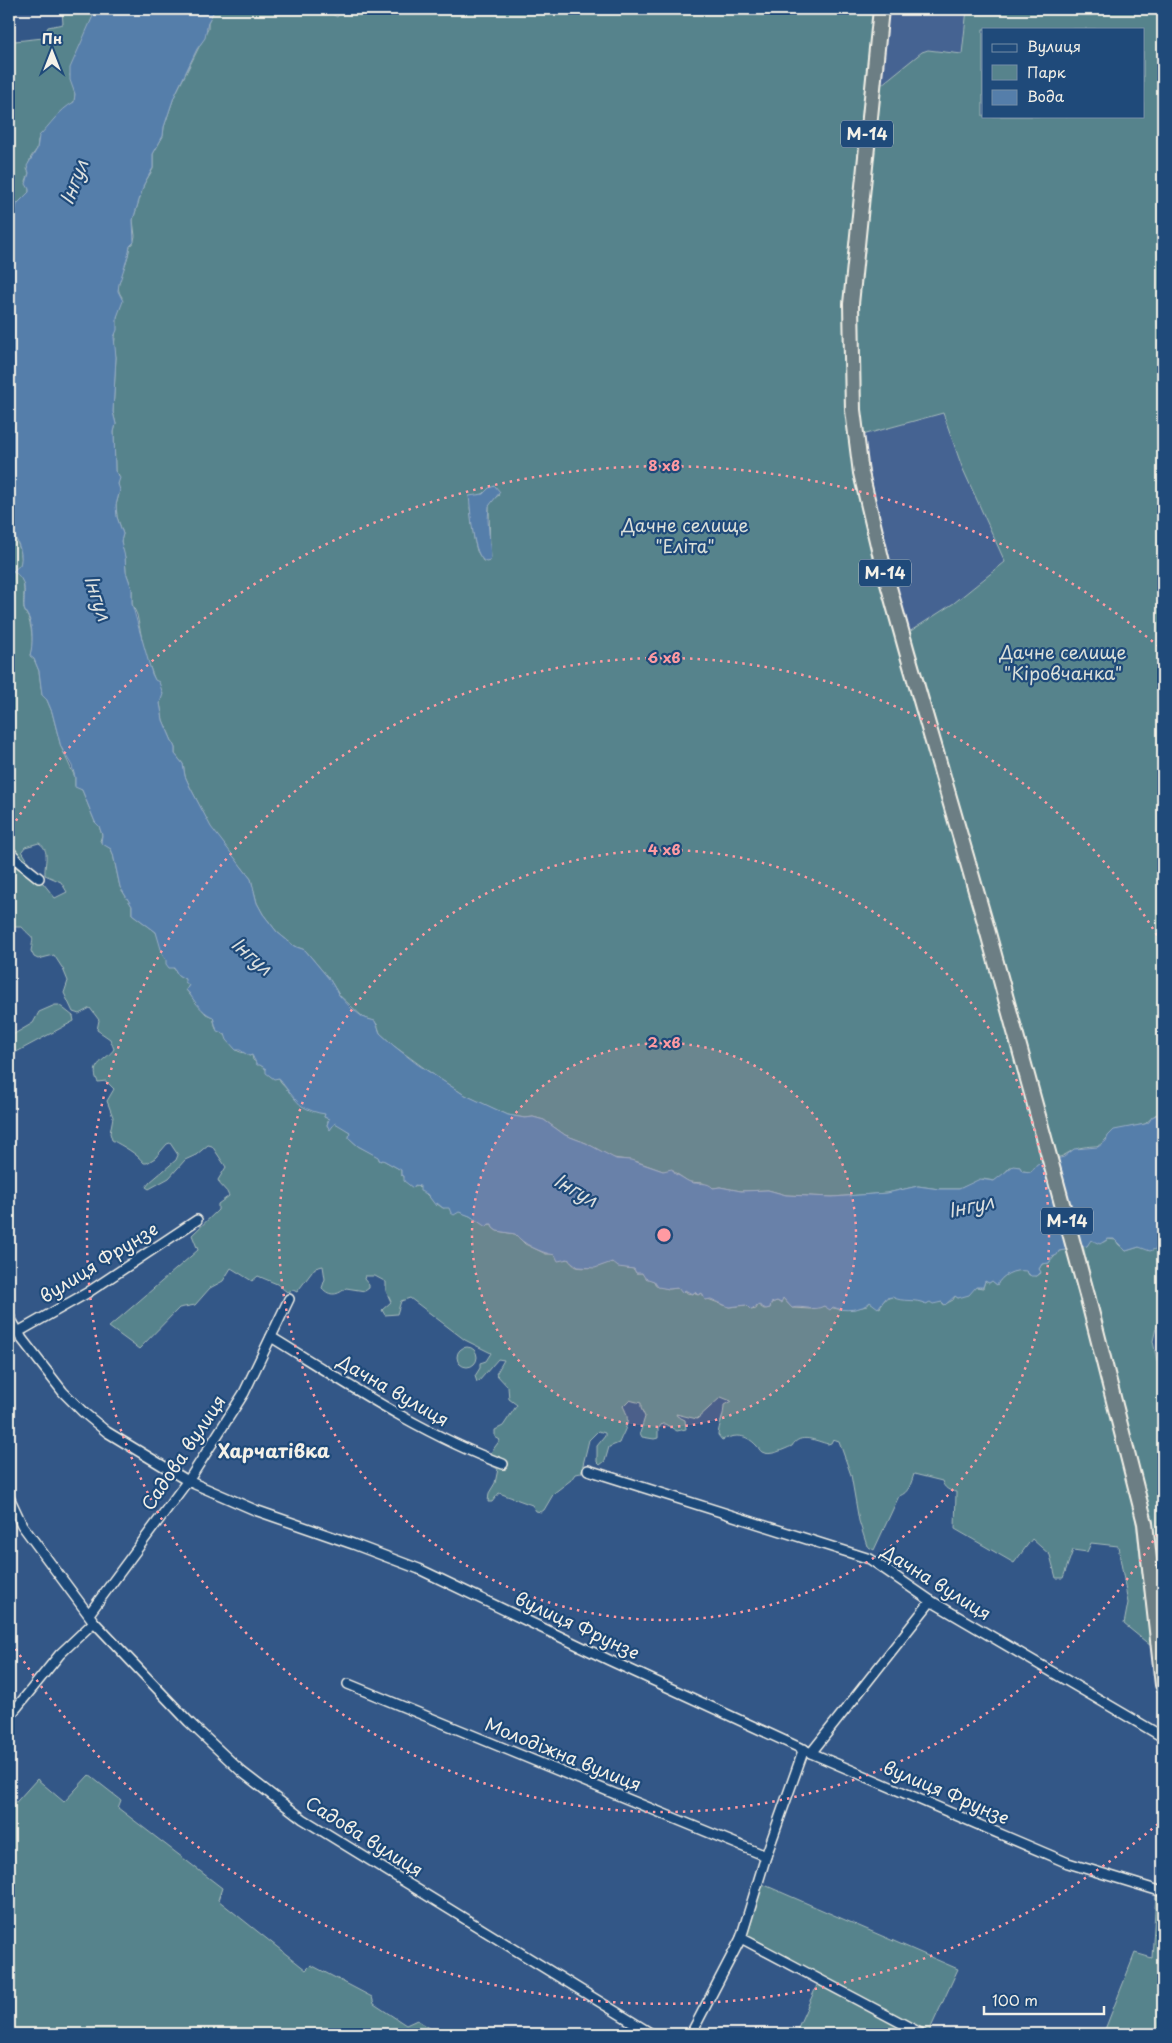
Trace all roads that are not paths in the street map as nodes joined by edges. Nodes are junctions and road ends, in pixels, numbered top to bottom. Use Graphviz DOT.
graph roads {
  1 [pos="882,9"];
  2 [pos="9,850"];
  3 [pos="39,878"];
  4 [pos="197,1220"];
  5 [pos="289,1299"];
  6 [pos="9,1316"];
  7 [pos="18,1332"];
  8 [pos="271,1337"];
  9 [pos="503,1464"];
  10 [pos="588,1470"];
  11 [pos="188,1481"];
  12 [pos="9,1498"];
  13 [pos="931,1601"];
  14 [pos="91,1618"];
  15 [pos="348,1684"];
  16 [pos="1163,1685"];
  17 [pos="9,1717"];
  18 [pos="1163,1737"];
  19 [pos="808,1751"];
  20 [pos="766,1856"];
  21 [pos="1163,1892"];
  22 [pos="741,1938"];
  23 [pos="652,2034"];
  24 [pos="691,2034"];
  25 [pos="922,2034"];
  1 -- 16 [label="highway, М-14"];
  2 -- 3 [label="street"];
  4 -- 7 [label="street, вулиця Фрунзе"];
  5 -- 8 [label="street, Садова вулиця"];
  6 -- 7 [label="street, вулиця Фрунзе"];
  7 -- 11 [label="street, вулиця Фрунзе"];
  8 -- 9 [label="street, Дачна вулиця"];
  8 -- 11 [label="street, Садова вулиця"];
  10 -- 13 [label="street, Дачна вулиця"];
  11 -- 14 [label="street, Садова вулиця"];
  11 -- 19 [label="street, вулиця Фрунзе"];
  12 -- 14 [label="street, Садова вулиця"];
  13 -- 18 [label="street, Дачна вулиця"];
  13 -- 19 [label="street"];
  14 -- 17 [label="street, Садова вулиця"];
  14 -- 23 [label="street, Садова вулиця"];
  15 -- 20 [label="street, Молодіжна вулиця"];
  19 -- 20 [label="street"];
  19 -- 21 [label="street, вулиця Фрунзе"];
  20 -- 22 [label="street"];
  22 -- 24 [label="street"];
  22 -- 25 [label="street"];
}
